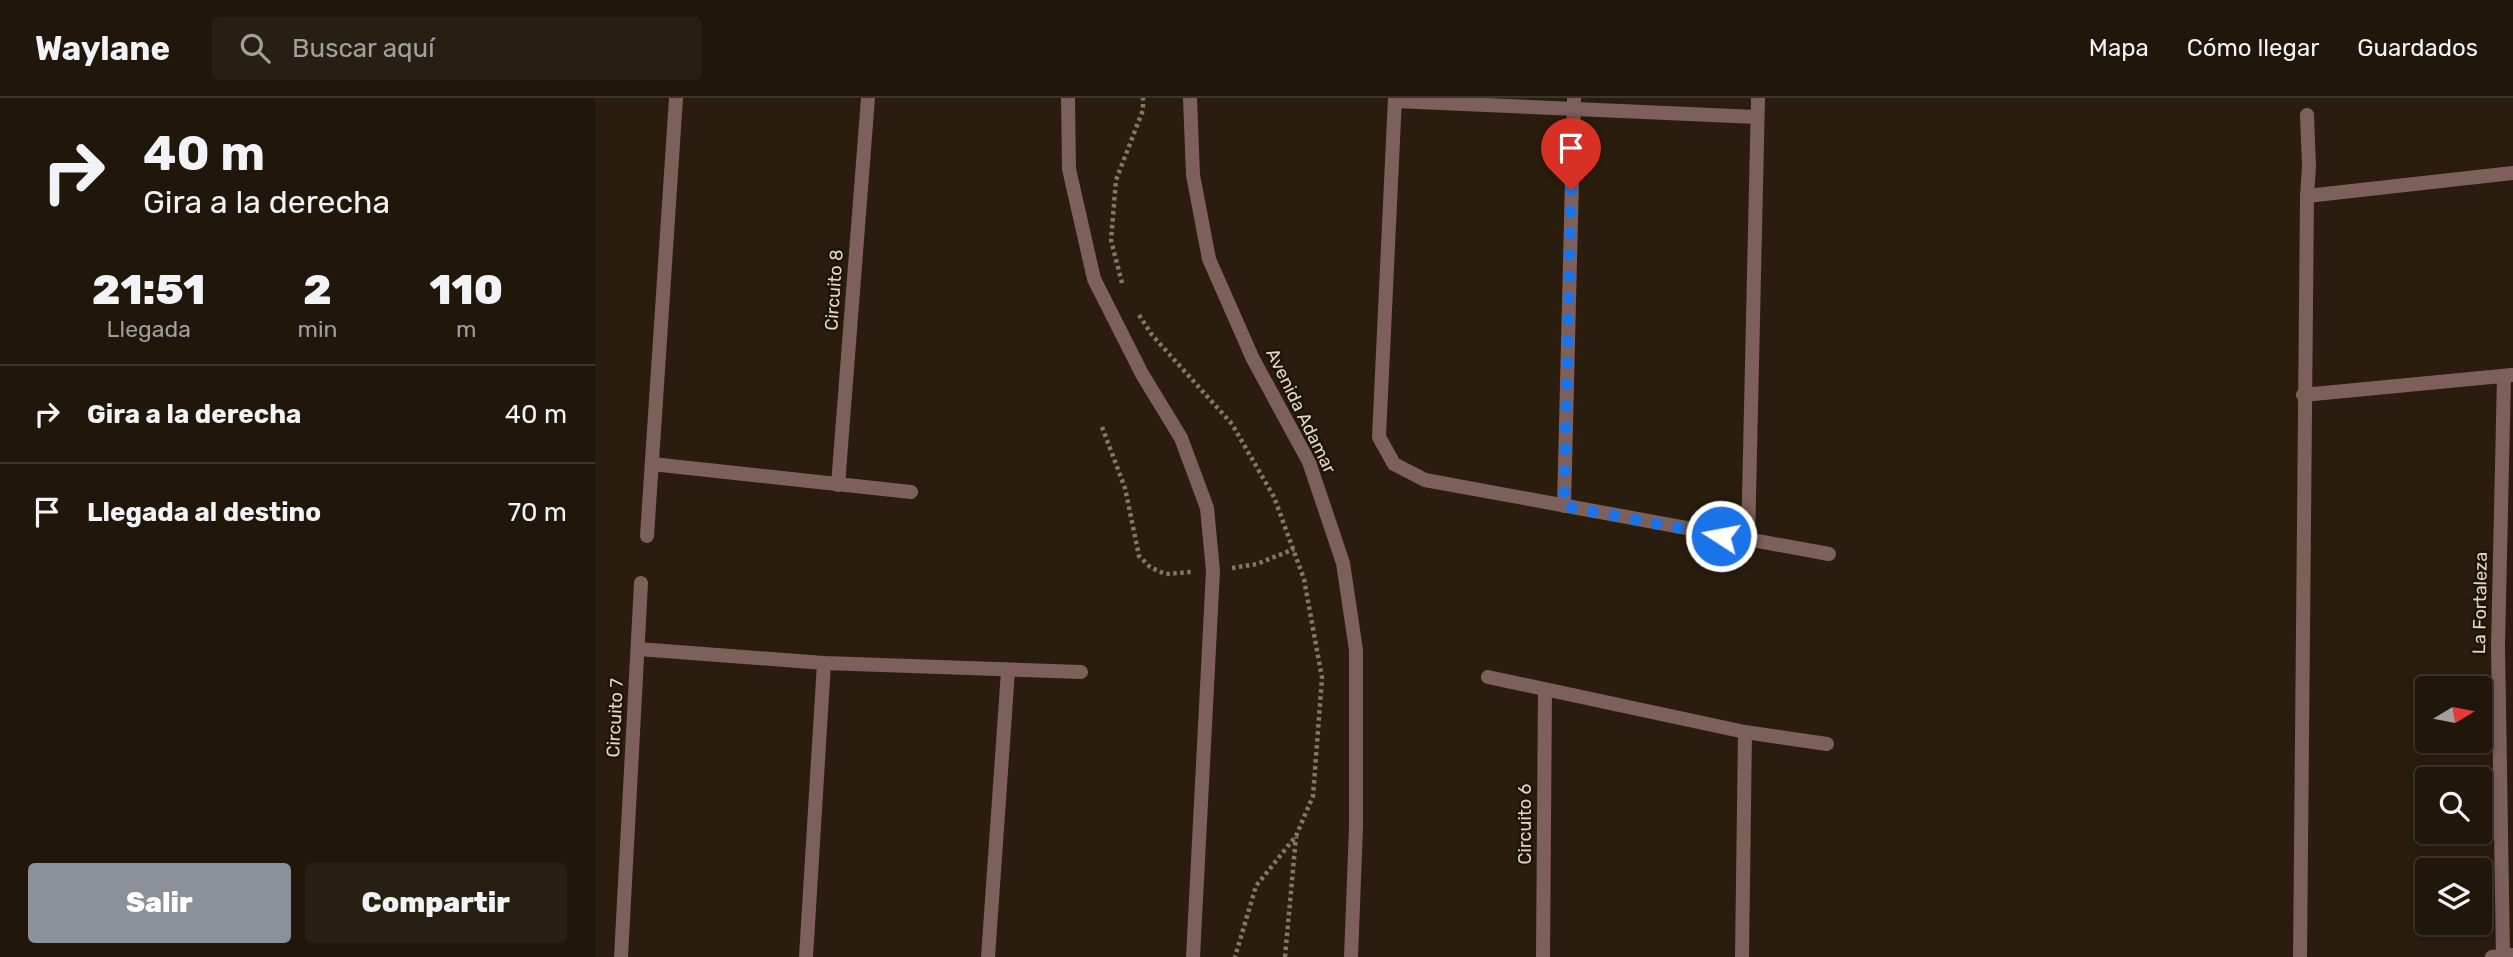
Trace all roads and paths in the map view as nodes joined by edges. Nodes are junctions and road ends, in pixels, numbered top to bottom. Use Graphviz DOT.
graph roads {
  1 [pos="676,98"];
  2 [pos="869,98"];
  3 [pos="1068,98"];
  4 [pos="1190,98"];
  5 [pos="1758,98"];
  6 [pos="1395,100"];
  7 [pos="1574,104"];
  8 [pos="2307,115"];
  9 [pos="1757,117"];
  10 [pos="2513,173"];
  11 [pos="2307,196"];
  12 [pos="2508,375"];
  13 [pos="2303,395"];
  14 [pos="1102,427"];
  15 [pos="652,464"];
  16 [pos="838,485"];
  17 [pos="911,492"];
  18 [pos="1564,506"];
  19 [pos="647,536"];
  20 [pos="1748,541"];
  21 [pos="1294,548"];
  22 [pos="1829,554"];
  23 [pos="1213,570"];
  24 [pos="641,583"];
  25 [pos="638,649"];
  26 [pos="824,663"];
  27 [pos="1008,671"];
  28 [pos="1081,672"];
  29 [pos="1488,677"];
  30 [pos="1545,690"];
  31 [pos="1745,732"];
  32 [pos="1827,744"];
  33 [pos="1296,836"];
  34 [pos="2513,955"];
  35 [pos="2503,956"];
  36 [pos="621,957"];
  37 [pos="807,957"];
  38 [pos="988,957"];
  39 [pos="1193,957"];
  40 [pos="1285,957"];
  41 [pos="1351,957"];
  42 [pos="1543,957"];
  43 [pos="1742,957"];
  44 [pos="2300,957"];
  45 [pos="2492,957"];
  1 -- 15 [label="street"];
  2 -- 16 [label="street, Circuito 8"];
  3 -- 23 [label="street"];
  4 -- 41 [label="street, Avenida Adamar"];
  5 -- 9 [label="street"];
  6 -- 7 [label="street"];
  6 -- 18 [label="street"];
  7 -- 9 [label="street"];
  7 -- 18 [label="street"];
  8 -- 11 [label="street"];
  9 -- 20 [label="street"];
  10 -- 11 [label="street"];
  11 -- 13 [label="street"];
  12 -- 13 [label="street, La Fortaleza"];
  12 -- 35 [label="street, La Fortaleza"];
  13 -- 44 [label="street"];
  14 -- 23 [label="path"];
  15 -- 16 [label="street"];
  15 -- 19 [label="street"];
  16 -- 17 [label="street"];
  18 -- 20 [label="street"];
  20 -- 22 [label="street"];
  21 -- 23 [label="path"];
  23 -- 39 [label="street"];
  24 -- 25 [label="street, Circuito 7"];
  25 -- 26 [label="street"];
  25 -- 36 [label="street, Circuito 7"];
  26 -- 27 [label="street"];
  26 -- 37 [label="street"];
  27 -- 28 [label="street"];
  27 -- 38 [label="street"];
  29 -- 30 [label="street"];
  30 -- 31 [label="street"];
  30 -- 42 [label="street, Circuito 6"];
  31 -- 32 [label="street"];
  31 -- 43 [label="street"];
  33 -- 40 [label="path"];
  34 -- 35 [label="street"];
  35 -- 45 [label="street"];
}
